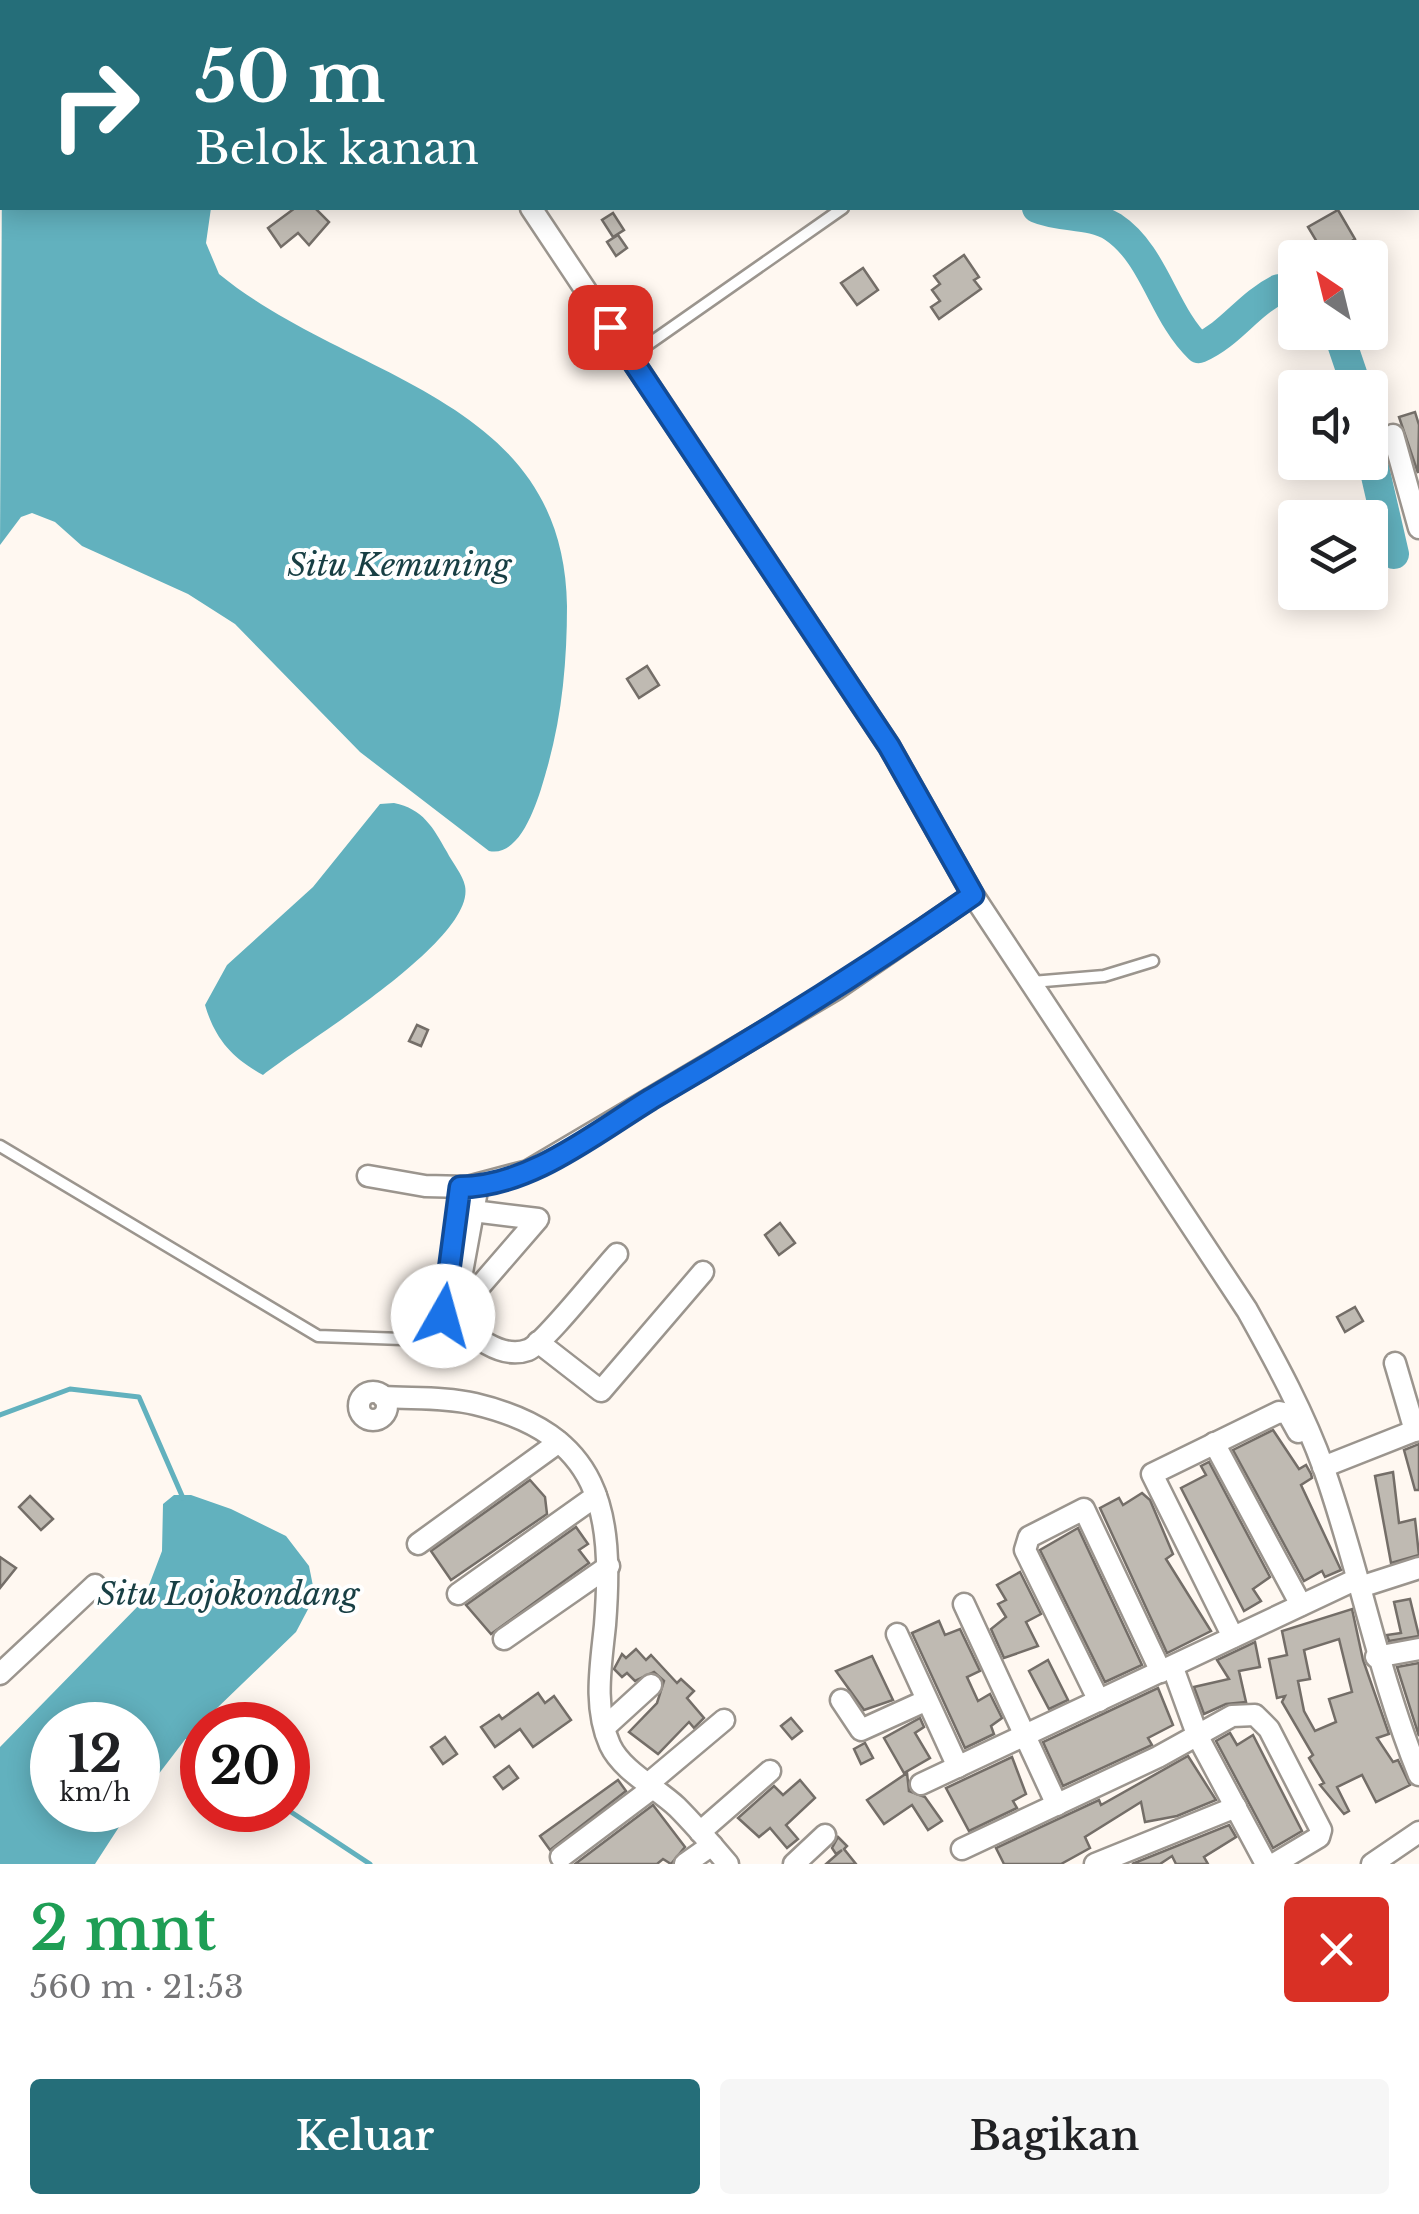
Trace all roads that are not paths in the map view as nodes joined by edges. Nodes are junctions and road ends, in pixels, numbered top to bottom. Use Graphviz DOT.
graph roads {
  1 [pos="531,210"];
  2 [pos="840,210"];
  3 [pos="630,357"];
  4 [pos="1393,435"];
  5 [pos="1419,528"];
  6 [pos="973,895"];
  7 [pos="1152,961"];
  8 [pos="1032,982"];
  9 [pos="0,1146"];
  10 [pos="368,1176"];
  11 [pos="469,1186"];
  12 [pos="473,1211"];
  13 [pos="617,1254"];
  14 [pos="703,1272"];
  15 [pos="454,1316"];
  16 [pos="538,1342"];
  17 [pos="1395,1363"];
  18 [pos="383,1397"];
  19 [pos="1417,1430"];
  20 [pos="559,1442"];
  21 [pos="1214,1443"];
  22 [pos="1323,1467"];
  23 [pos="596,1496"];
  24 [pos="418,1544"];
  25 [pos="609,1566"];
  26 [pos="1419,1568"];
  27 [pos="1356,1582"];
  28 [pos="95,1585"];
  29 [pos="458,1594"];
  30 [pos="964,1604"];
  31 [pos="1301,1605"];
  32 [pos="897,1634"];
  33 [pos="1233,1637"];
  34 [pos="504,1638"];
  35 [pos="1419,1649"];
  36 [pos="1376,1657"];
  37 [pos="1167,1670"];
  38 [pos="0,1674"];
  39 [pos="651,1684"];
  40 [pos="841,1700"];
  41 [pos="1099,1701"];
  42 [pos="925,1702"];
  43 [pos="724,1720"];
  44 [pos="605,1727"];
  45 [pos="1024,1736"];
  46 [pos="1198,1737"];
  47 [pos="958,1767"];
  48 [pos="770,1771"];
  49 [pos="1419,1775"];
  50 [pos="921,1784"];
  51 [pos="652,1785"];
  52 [pos="1057,1805"];
  53 [pos="1236,1807"];
  54 [pos="825,1834"];
  55 [pos="706,1839"];
  56 [pos="1416,1839"];
  57 [pos="962,1849"];
  58 [pos="561,1857"];
  59 [pos="685,1864"];
  60 [pos="728,1864"];
  61 [pos="794,1864"];
  62 [pos="1094,1864"];
  63 [pos="1266,1864"];
  64 [pos="1274,1864"];
  65 [pos="1372,1864"];
  1 -- 3 [label="street"];
  2 -- 3 [label="lane"];
  3 -- 6 [label="street"];
  4 -- 5 [label="street"];
  6 -- 8 [label="street"];
  6 -- 11 [label="street"];
  7 -- 8 [label="lane"];
  8 -- 22 [label="street"];
  9 -- 11 [label="lane"];
  10 -- 11 [label="street"];
  11 -- 12 [label="street"];
  12 -- 15 [label="street"];
  12 -- 15 [label="street"];
  13 -- 16 [label="street"];
  14 -- 16 [label="street"];
  15 -- 16 [label="street"];
  17 -- 19 [label="street"];
  18 -- 20 [label="street"];
  19 -- 22 [label="street"];
  20 -- 23 [label="street"];
  20 -- 24 [label="street"];
  21 -- 27 [label="street"];
  21 -- 31 [label="street"];
  21 -- 33 [label="street"];
  22 -- 27 [label="street"];
  23 -- 25 [label="street"];
  23 -- 29 [label="street"];
  25 -- 34 [label="street"];
  25 -- 44 [label="street"];
  26 -- 27 [label="street"];
  27 -- 31 [label="street"];
  27 -- 36 [label="street"];
  28 -- 38 [label="street"];
  30 -- 45 [label="street"];
  31 -- 33 [label="street"];
  32 -- 42 [label="street"];
  33 -- 37 [label="street"];
  35 -- 36 [label="street"];
  36 -- 49 [label="street"];
  37 -- 41 [label="street"];
  37 -- 41 [label="street"];
  37 -- 46 [label="street"];
  39 -- 44 [label="street"];
  40 -- 42 [label="street"];
  41 -- 45 [label="street"];
  42 -- 47 [label="street"];
  43 -- 51 [label="street"];
  44 -- 51 [label="street"];
  45 -- 47 [label="street"];
  45 -- 52 [label="street"];
  46 -- 52 [label="street"];
  46 -- 53 [label="street"];
  46 -- 64 [label="street"];
  47 -- 50 [label="street"];
  48 -- 55 [label="street"];
  51 -- 55 [label="street"];
  51 -- 58 [label="street"];
  52 -- 57 [label="street"];
  53 -- 62 [label="street"];
  53 -- 63 [label="street"];
  54 -- 61 [label="street"];
  55 -- 59 [label="street"];
  55 -- 60 [label="street"];
  56 -- 65 [label="street"];
}
